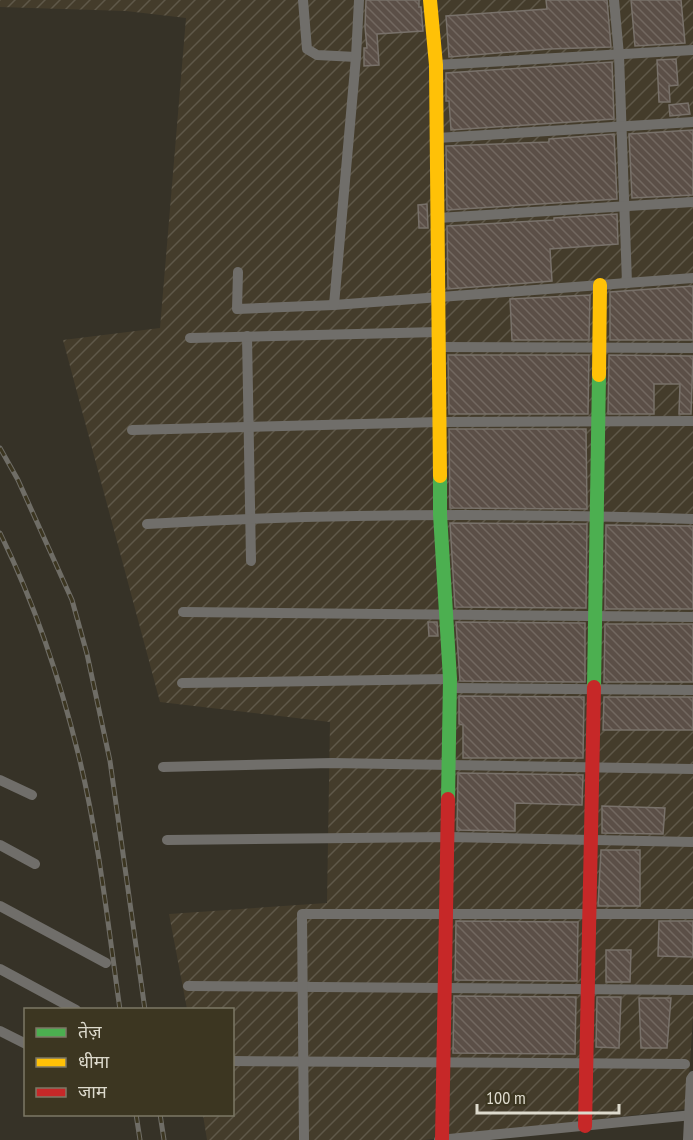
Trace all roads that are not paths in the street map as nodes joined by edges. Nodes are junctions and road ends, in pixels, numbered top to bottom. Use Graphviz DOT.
graph roads {
  1 [pos="303,0"];
  2 [pos="359,0"];
  3 [pos="614,0"];
  4 [pos="431,1"];
  5 [pos="693,50"];
  6 [pos="619,55"];
  7 [pos="356,57"];
  8 [pos="436,65"];
  9 [pos="693,122"];
  10 [pos="621,127"];
  11 [pos="437,138"];
  12 [pos="693,202"];
  13 [pos="624,207"];
  14 [pos="438,218"];
  15 [pos="237,272"];
  16 [pos="693,278"];
  17 [pos="627,283"];
  18 [pos="600,285"];
  19 [pos="439,297"];
  20 [pos="334,305"];
  21 [pos="439,332"];
  22 [pos="247,336"];
  23 [pos="190,338"];
  24 [pos="439,347"];
  25 [pos="599,348"];
  26 [pos="693,348"];
  27 [pos="598,421"];
  28 [pos="693,421"];
  29 [pos="440,422"];
  30 [pos="248,427"];
  31 [pos="132,430"];
  32 [pos="440,514"];
  33 [pos="596,516"];
  34 [pos="250,518"];
  35 [pos="693,519"];
  36 [pos="147,524"];
  37 [pos="251,561"];
  38 [pos="183,612"];
  39 [pos="448,613"];
  40 [pos="595,616"];
  41 [pos="693,617"];
  42 [pos="182,683"];
  43 [pos="450,684"];
  44 [pos="594,690"];
  45 [pos="693,690"];
  46 [pos="449,764"];
  47 [pos="163,767"];
  48 [pos="593,767"];
  49 [pos="693,769"];
  50 [pos="0,780"];
  51 [pos="32,795"];
  52 [pos="448,837"];
  53 [pos="592,839"];
  54 [pos="167,840"];
  55 [pos="693,842"];
  56 [pos="0,845"];
  57 [pos="35,864"];
  58 [pos="0,906"];
  59 [pos="445,914"];
  60 [pos="588,914"];
  61 [pos="693,914"];
  62 [pos="106,963"];
  63 [pos="0,969"];
  64 [pos="188,986"];
  65 [pos="303,987"];
  66 [pos="444,988"];
  67 [pos="587,989"];
  68 [pos="693,990"];
  69 [pos="71,1008"];
  70 [pos="0,1030"];
  71 [pos="24,1043"];
  72 [pos="303,1061"];
  73 [pos="234,1062"];
  74 [pos="443,1062"];
  75 [pos="586,1063"];
  76 [pos="685,1064"];
  77 [pos="693,1076"];
  78 [pos="691,1116"];
  79 [pos="585,1126"];
  80 [pos="304,1140"];
  81 [pos="441,1140"];
  82 [pos="688,1140"];
  1 -- 7 [label="street"];
  2 -- 7 [label="street"];
  3 -- 6 [label="street"];
  4 -- 8 [label="street"];
  5 -- 6 [label="street"];
  6 -- 8 [label="street"];
  6 -- 10 [label="street"];
  7 -- 20 [label="street"];
  8 -- 11 [label="street"];
  9 -- 10 [label="street"];
  10 -- 11 [label="street"];
  10 -- 13 [label="street"];
  11 -- 14 [label="street"];
  12 -- 13 [label="street"];
  13 -- 14 [label="street"];
  13 -- 17 [label="street"];
  14 -- 19 [label="street"];
  15 -- 20 [label="street"];
  16 -- 17 [label="street"];
  17 -- 18 [label="street"];
  18 -- 19 [label="street"];
  18 -- 25 [label="street"];
  19 -- 20 [label="street"];
  19 -- 21 [label="street"];
  21 -- 22 [label="street"];
  21 -- 24 [label="street"];
  22 -- 23 [label="street"];
  22 -- 30 [label="street"];
  24 -- 25 [label="street"];
  24 -- 29 [label="street"];
  25 -- 26 [label="street"];
  25 -- 27 [label="street"];
  27 -- 28 [label="street"];
  27 -- 29 [label="street"];
  27 -- 33 [label="street"];
  29 -- 30 [label="street"];
  29 -- 32 [label="street"];
  30 -- 31 [label="street"];
  30 -- 34 [label="street"];
  32 -- 33 [label="street"];
  32 -- 34 [label="street"];
  32 -- 39 [label="street"];
  33 -- 35 [label="street"];
  33 -- 40 [label="street"];
  34 -- 36 [label="street"];
  34 -- 37 [label="street"];
  38 -- 39 [label="street"];
  39 -- 40 [label="street"];
  39 -- 43 [label="street"];
  40 -- 41 [label="street"];
  40 -- 44 [label="street"];
  42 -- 43 [label="street"];
  43 -- 44 [label="street"];
  43 -- 46 [label="street"];
  44 -- 45 [label="street"];
  44 -- 48 [label="street"];
  46 -- 47 [label="street"];
  46 -- 48 [label="street"];
  46 -- 52 [label="street"];
  48 -- 49 [label="street"];
  48 -- 53 [label="street"];
  50 -- 51 [label="street"];
  52 -- 53 [label="street"];
  52 -- 54 [label="street"];
  52 -- 59 [label="street"];
  53 -- 55 [label="street"];
  53 -- 60 [label="street"];
  56 -- 57 [label="street"];
  58 -- 62 [label="street"];
  59 -- 60 [label="street"];
  59 -- 65 [label="street"];
  59 -- 66 [label="street"];
  60 -- 61 [label="street"];
  60 -- 67 [label="street"];
  63 -- 69 [label="street"];
  64 -- 65 [label="street"];
  65 -- 66 [label="street"];
  65 -- 72 [label="street"];
  66 -- 67 [label="street"];
  66 -- 74 [label="street"];
  67 -- 68 [label="street"];
  67 -- 75 [label="street"];
  70 -- 71 [label="street"];
  72 -- 73 [label="street"];
  72 -- 74 [label="street"];
  72 -- 80 [label="street"];
  74 -- 75 [label="street"];
  74 -- 81 [label="street"];
  75 -- 76 [label="street"];
  75 -- 79 [label="street"];
  77 -- 78 [label="street"];
  78 -- 79 [label="street"];
  78 -- 82 [label="street"];
  79 -- 81 [label="street"];
}
